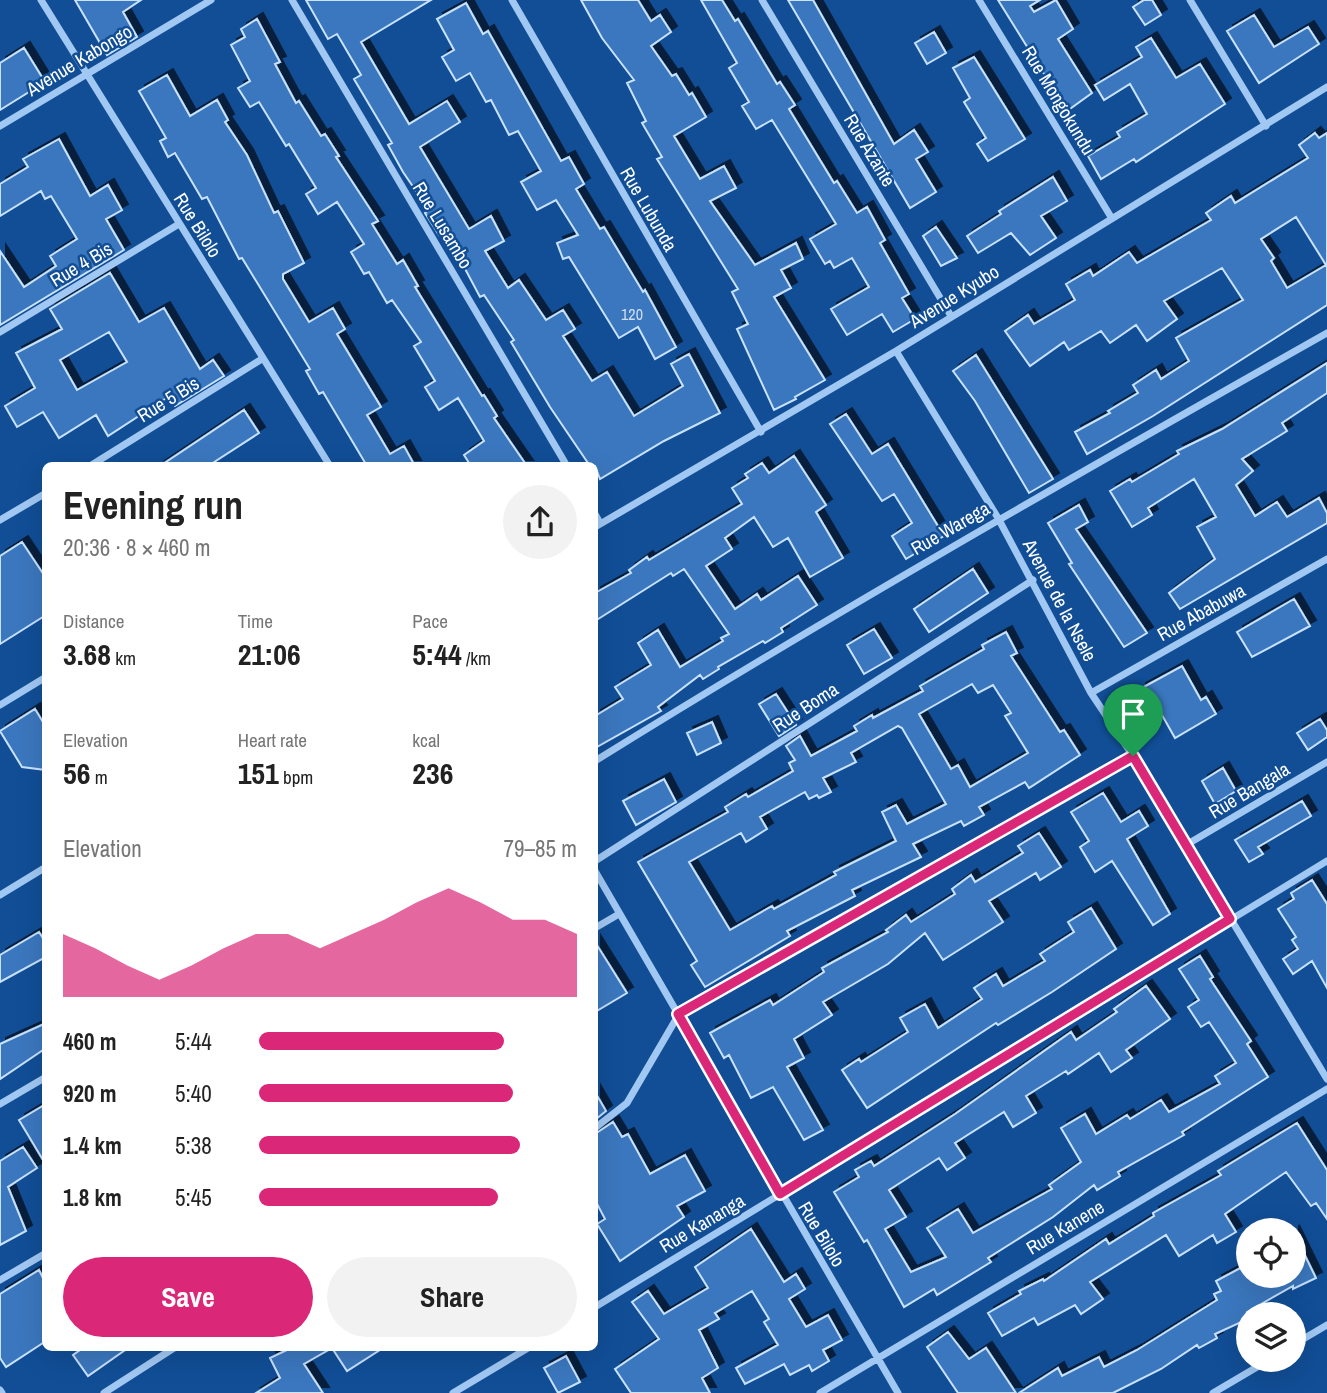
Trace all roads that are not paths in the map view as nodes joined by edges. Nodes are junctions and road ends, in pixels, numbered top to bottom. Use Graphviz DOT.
graph roads {
  1 [pos="41,0"];
  2 [pos="211,0"];
  3 [pos="292,0"];
  4 [pos="512,0"];
  5 [pos="762,0"];
  6 [pos="979,0"];
  7 [pos="1190,0"];
  8 [pos="85,73"];
  9 [pos="1327,88"];
  10 [pos="0,126"];
  11 [pos="1266,126"];
  12 [pos="1111,217"];
  13 [pos="179,224"];
  14 [pos="951,316"];
  15 [pos="0,332"];
  16 [pos="1327,332"];
  17 [pos="896,351"];
  18 [pos="262,359"];
  19 [pos="761,432"];
  20 [pos="96,462"];
  21 [pos="327,462"];
  22 [pos="564,462"];
  23 [pos="42,495"];
  24 [pos="998,518"];
  25 [pos="0,520"];
  26 [pos="598,525"];
  27 [pos="1327,559"];
  28 [pos="1033,580"];
  29 [pos="42,679"];
  30 [pos="1091,693"];
  31 [pos="0,705"];
  32 [pos="1133,756"];
  33 [pos="598,759"];
  34 [pos="1327,762"];
  35 [pos="1186,845"];
  36 [pos="598,859"];
  37 [pos="1327,861"];
  38 [pos="42,869"];
  39 [pos="598,876"];
  40 [pos="0,895"];
  41 [pos="619,914"];
  42 [pos="1230,919"];
  43 [pos="598,926"];
  44 [pos="678,1014"];
  45 [pos="42,1079"];
  46 [pos="1327,1079"];
  47 [pos="1327,1089"];
  48 [pos="0,1104"];
  49 [pos="598,1126"];
  50 [pos="780,1194"];
  51 [pos="42,1255"];
  52 [pos="0,1280"];
  53 [pos="598,1305"];
  54 [pos="1327,1325"];
  55 [pos="1306,1337"];
  56 [pos="169,1351"];
  57 [pos="523,1351"];
  58 [pos="877,1358"];
  59 [pos="1249,1372"];
  60 [pos="104,1393"];
  61 [pos="453,1393"];
  62 [pos="820,1393"];
  63 [pos="898,1393"];
  64 [pos="1213,1393"];
  1 -- 8 [label="street, Rue Bilolo"];
  2 -- 8 [label="street, Avenue Kabongo"];
  3 -- 22 [label="street, Rue Lusambo"];
  4 -- 19 [label="street, Rue Lubunda"];
  5 -- 14 [label="street, Rue Azante"];
  6 -- 12 [label="street, Rue Mongokundu"];
  7 -- 11 [label="street"];
  8 -- 10 [label="street, Avenue Kabongo"];
  8 -- 13 [label="street, Rue Bilolo"];
  9 -- 11 [label="street, Avenue Kyubo"];
  11 -- 12 [label="street, Avenue Kyubo"];
  12 -- 14 [label="street, Avenue Kyubo"];
  13 -- 15 [label="street, Rue 4 Bis"];
  13 -- 18 [label="street, Rue Bilolo"];
  14 -- 17 [label="street, Avenue Kyubo"];
  16 -- 24 [label="street, Rue Warega"];
  17 -- 19 [label="street, Avenue Kyubo"];
  17 -- 24 [label="street, Avenue de la Nsele"];
  18 -- 20 [label="street, Rue 5 Bis"];
  18 -- 21 [label="street, Rue Bilolo"];
  19 -- 26 [label="street, Avenue Kyubo"];
  23 -- 25 [label="street"];
  24 -- 28 [label="street, Avenue de la Nsele"];
  24 -- 33 [label="street, Rue Warega"];
  27 -- 30 [label="street, Rue Ababuwa"];
  28 -- 30 [label="street, Avenue de la Nsele"];
  28 -- 36 [label="street, Rue Boma"];
  29 -- 31 [label="street"];
  30 -- 32 [label="street, Avenue de la Nsele"];
  32 -- 35 [label="street, Avenue de la Nsele"];
  32 -- 44 [label="street"];
  34 -- 35 [label="street, Rue Bangala"];
  35 -- 42 [label="street, Avenue de la Nsele"];
  37 -- 42 [label="street, Rue Kananga"];
  38 -- 40 [label="street"];
  39 -- 41 [label="street, Rue Bilolo"];
  41 -- 43 [label="street"];
  41 -- 44 [label="street, Rue Bilolo"];
  42 -- 46 [label="street, Avenue de la Nsele"];
  42 -- 50 [label="street, Rue Kananga"];
  44 -- 49 [label="street"];
  44 -- 50 [label="street, Rue Bilolo"];
  45 -- 48 [label="street"];
  47 -- 58 [label="street, Rue Kanene"];
  50 -- 53 [label="street, Rue Kananga"];
  50 -- 58 [label="street, Rue Bilolo"];
  51 -- 52 [label="street"];
  54 -- 55 [label="street"];
  56 -- 60 [label="street"];
  57 -- 61 [label="street"];
  58 -- 62 [label="street, Rue Kanene"];
  58 -- 63 [label="street, Rue Bilolo"];
  59 -- 64 [label="street"];
}
